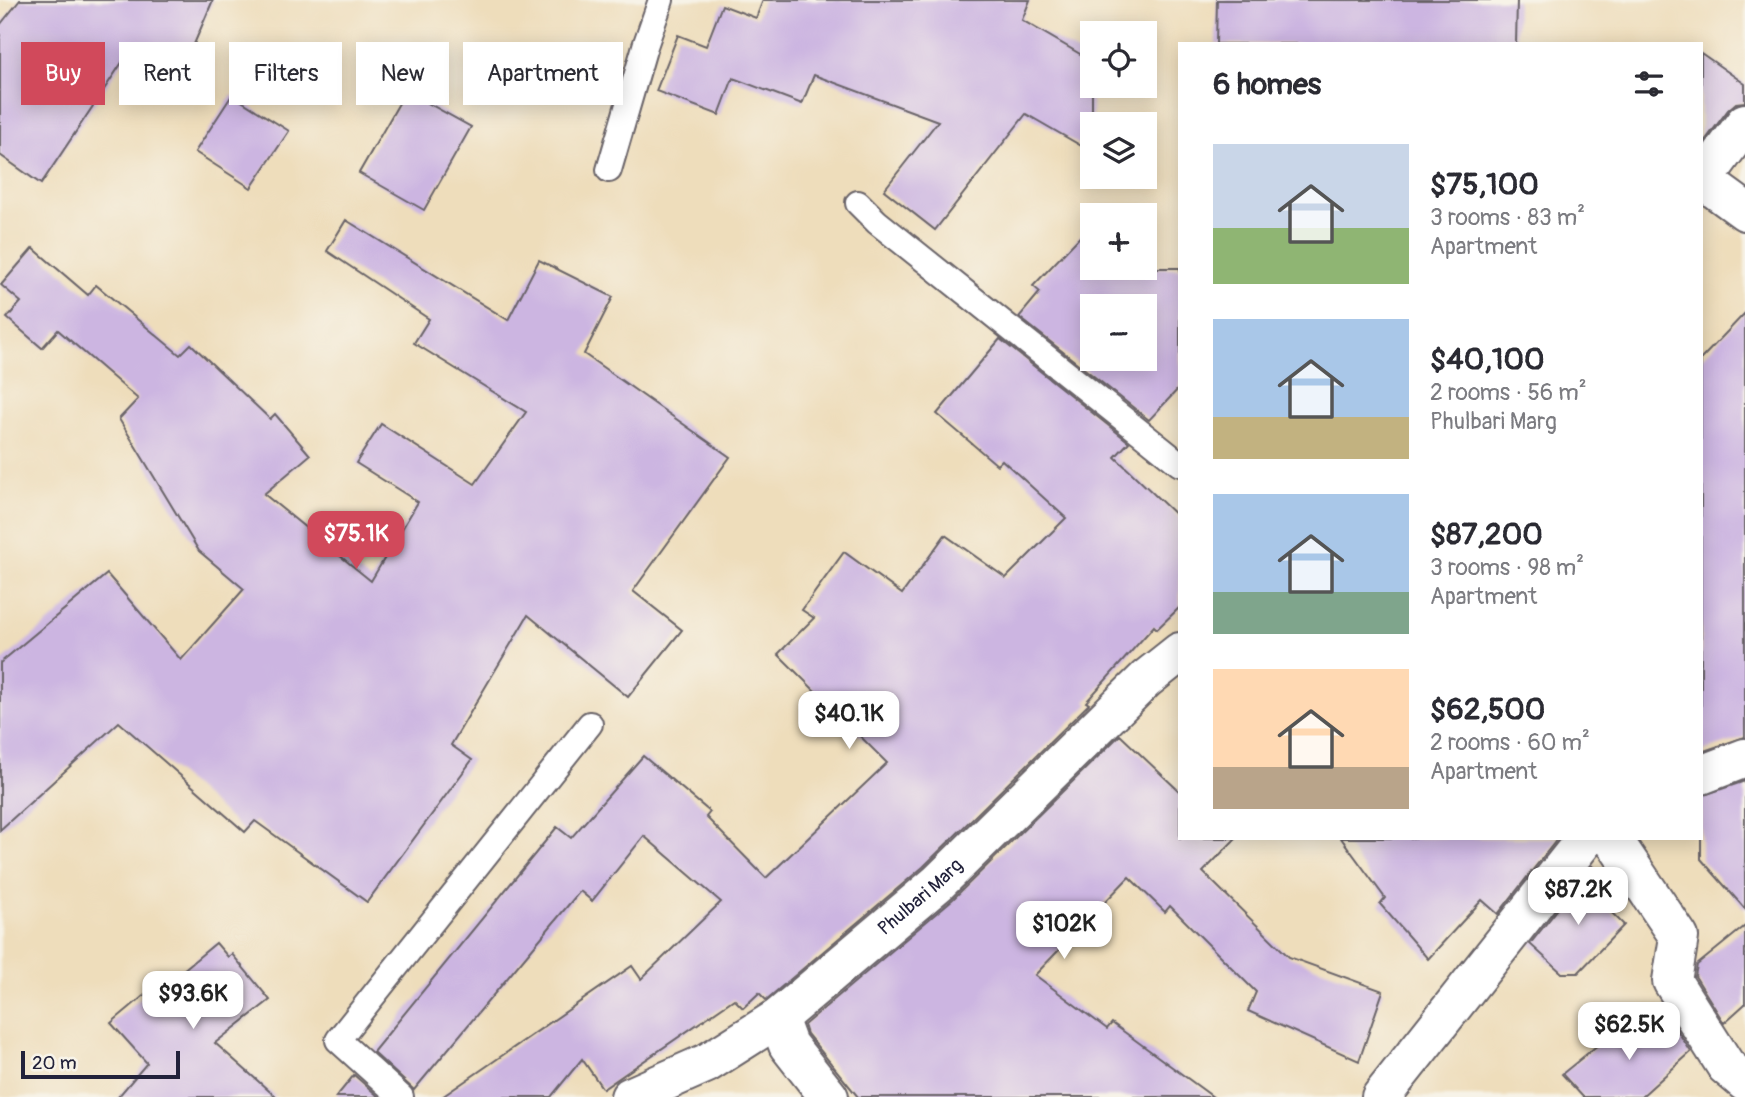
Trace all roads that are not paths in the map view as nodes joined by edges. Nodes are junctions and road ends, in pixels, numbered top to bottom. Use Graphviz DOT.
graph roads {
  1 [pos="661,0"];
  2 [pos="1745,123"];
  3 [pos="609,170"];
  4 [pos="1703,181"];
  5 [pos="1703,183"];
  6 [pos="858,203"];
  7 [pos="1745,211"];
  8 [pos="1178,462"];
  9 [pos="1178,654"];
  10 [pos="590,724"];
  11 [pos="1745,758"];
  12 [pos="1703,774"];
  13 [pos="1584,840"];
  14 [pos="1613,840"];
  15 [pos="778,1018"];
  16 [pos="1745,1082"];
  17 [pos="401,1097"];
  18 [pos="630,1097"];
  19 [pos="830,1097"];
  20 [pos="1381,1097"];
  1 -- 3 [label="lane"];
  2 -- 4 [label="street"];
  5 -- 7 [label="street"];
  6 -- 8 [label="lane"];
  9 -- 15 [label="street, Phulbari Marg"];
  10 -- 17 [label="lane"];
  11 -- 12 [label="street"];
  13 -- 20 [label="street"];
  14 -- 16 [label="street"];
  15 -- 18 [label="street, Phulbari Marg"];
  15 -- 19 [label="street"];
}
